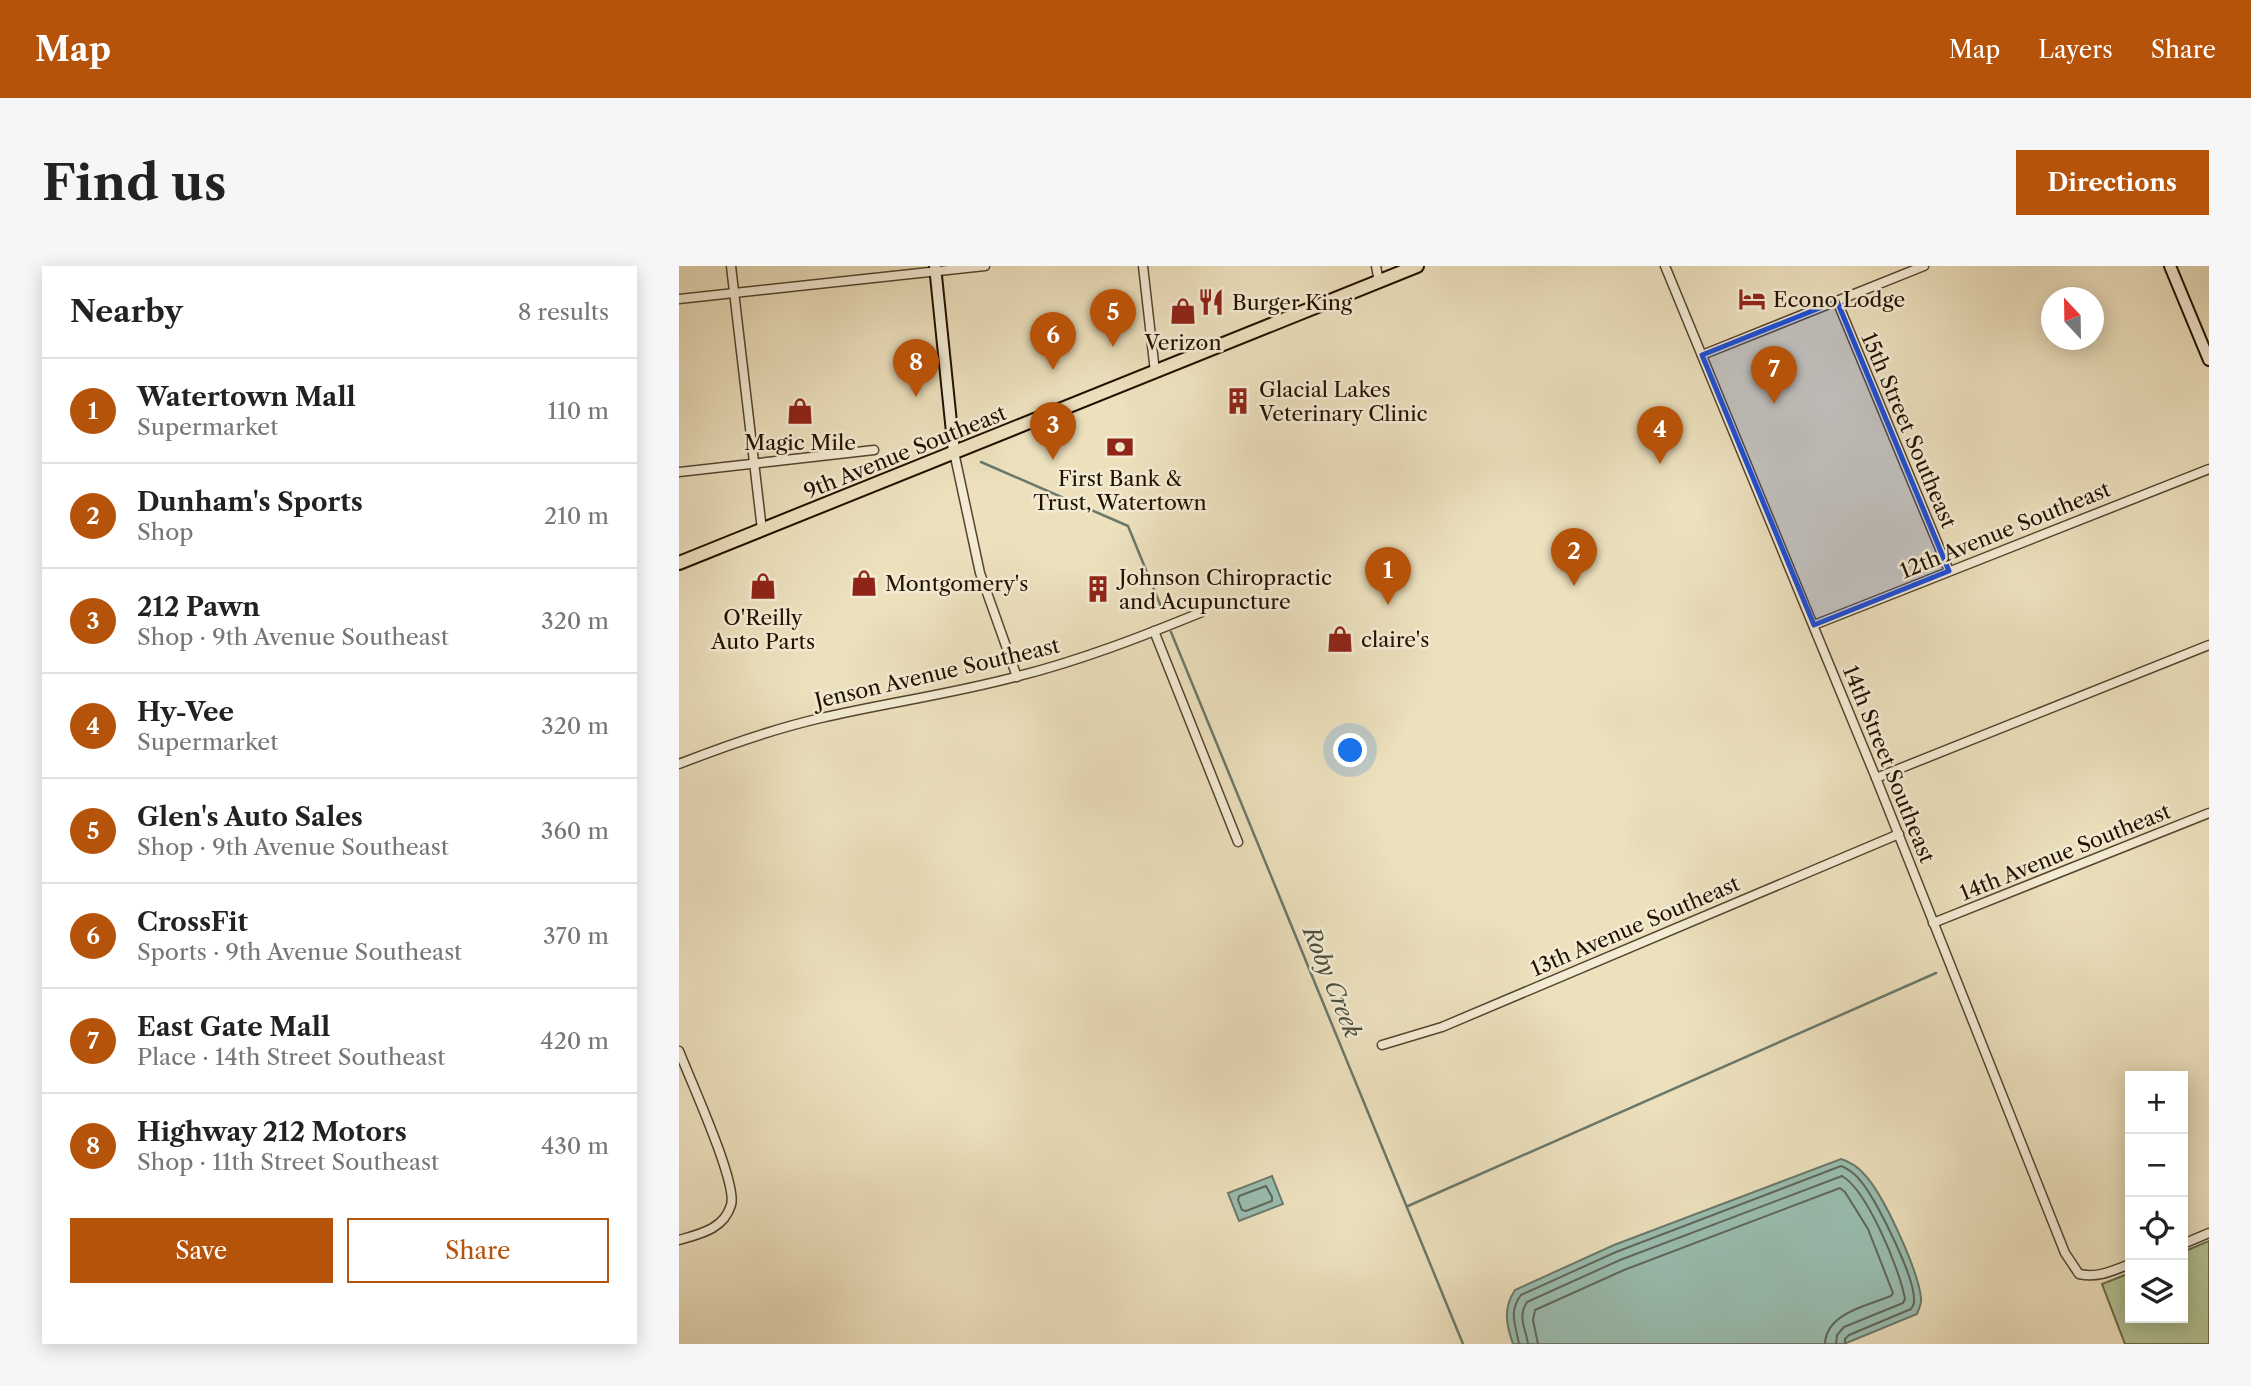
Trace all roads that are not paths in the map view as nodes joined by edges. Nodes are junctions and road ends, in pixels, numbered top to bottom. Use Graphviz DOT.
graph roads {
  1 [pos="731,266"];
  2 [pos="985,266"];
  3 [pos="1143,266"];
  4 [pos="1376,266"];
  5 [pos="1417,266"];
  6 [pos="1665,266"];
  7 [pos="1924,266"];
  8 [pos="2170,266"];
  9 [pos="935,269"];
  10 [pos="1379,282"];
  11 [pos="734,293"];
  12 [pos="679,299"];
  13 [pos="1837,301"];
  14 [pos="1702,355"];
  15 [pos="2209,360"];
  16 [pos="1155,372"];
  17 [pos="874,450"];
  18 [pos="954,453"];
  19 [pos="753,464"];
  20 [pos="2209,469"];
  21 [pos="679,472"];
  22 [pos="761,530"];
  23 [pos="679,563"];
  24 [pos="1949,571"];
  25 [pos="1202,612"];
  26 [pos="1814,625"];
  27 [pos="1154,632"];
  28 [pos="2209,645"];
  29 [pos="1017,677"];
  30 [pos="679,764"];
  31 [pos="1877,778"];
  32 [pos="2209,813"];
  33 [pos="1899,834"];
  34 [pos="1238,842"];
  35 [pos="1933,923"];
  36 [pos="1382,1045"];
  37 [pos="679,1051"];
  38 [pos="2209,1233"];
  39 [pos="679,1240"];
  40 [pos="2188,1242"];
  41 [pos="2125,1266"];
  1 -- 11 [label="street"];
  2 -- 9 [label="street"];
  3 -- 16 [label="street"];
  4 -- 10 [label="street"];
  5 -- 10 [label="main road, 9th Avenue Southeast"];
  6 -- 14 [label="street, 14th Street Southeast"];
  7 -- 13 [label="street"];
  8 -- 15 [label="street"];
  9 -- 11 [label="street"];
  9 -- 18 [label="street"];
  10 -- 16 [label="main road, 9th Avenue Southeast"];
  11 -- 12 [label="street"];
  11 -- 19 [label="street"];
  13 -- 14 [label="street"];
  13 -- 24 [label="street, 15th Street Southeast"];
  14 -- 26 [label="street, 14th Street Southeast"];
  16 -- 18 [label="main road, 9th Avenue Southeast"];
  17 -- 19 [label="street"];
  18 -- 22 [label="main road, 9th Avenue Southeast"];
  18 -- 29 [label="street"];
  19 -- 21 [label="street"];
  19 -- 22 [label="street"];
  20 -- 24 [label="street, 12th Avenue Southeast"];
  22 -- 23 [label="main road, 9th Avenue Southeast"];
  24 -- 26 [label="street, 12th Avenue Southeast"];
  25 -- 27 [label="street, Jenson Avenue Southeast"];
  26 -- 31 [label="street, 14th Street Southeast"];
  27 -- 29 [label="street, Jenson Avenue Southeast"];
  27 -- 34 [label="street"];
  28 -- 31 [label="street"];
  29 -- 30 [label="street, Jenson Avenue Southeast"];
  31 -- 33 [label="street, 14th Street Southeast"];
  32 -- 35 [label="street, 14th Avenue Southeast"];
  33 -- 35 [label="street, 14th Street Southeast"];
  33 -- 36 [label="street, 13th Avenue Southeast"];
  35 -- 41 [label="street, 14th Street Southeast"];
  37 -- 39 [label="street"];
  38 -- 40 [label="street"];
}
